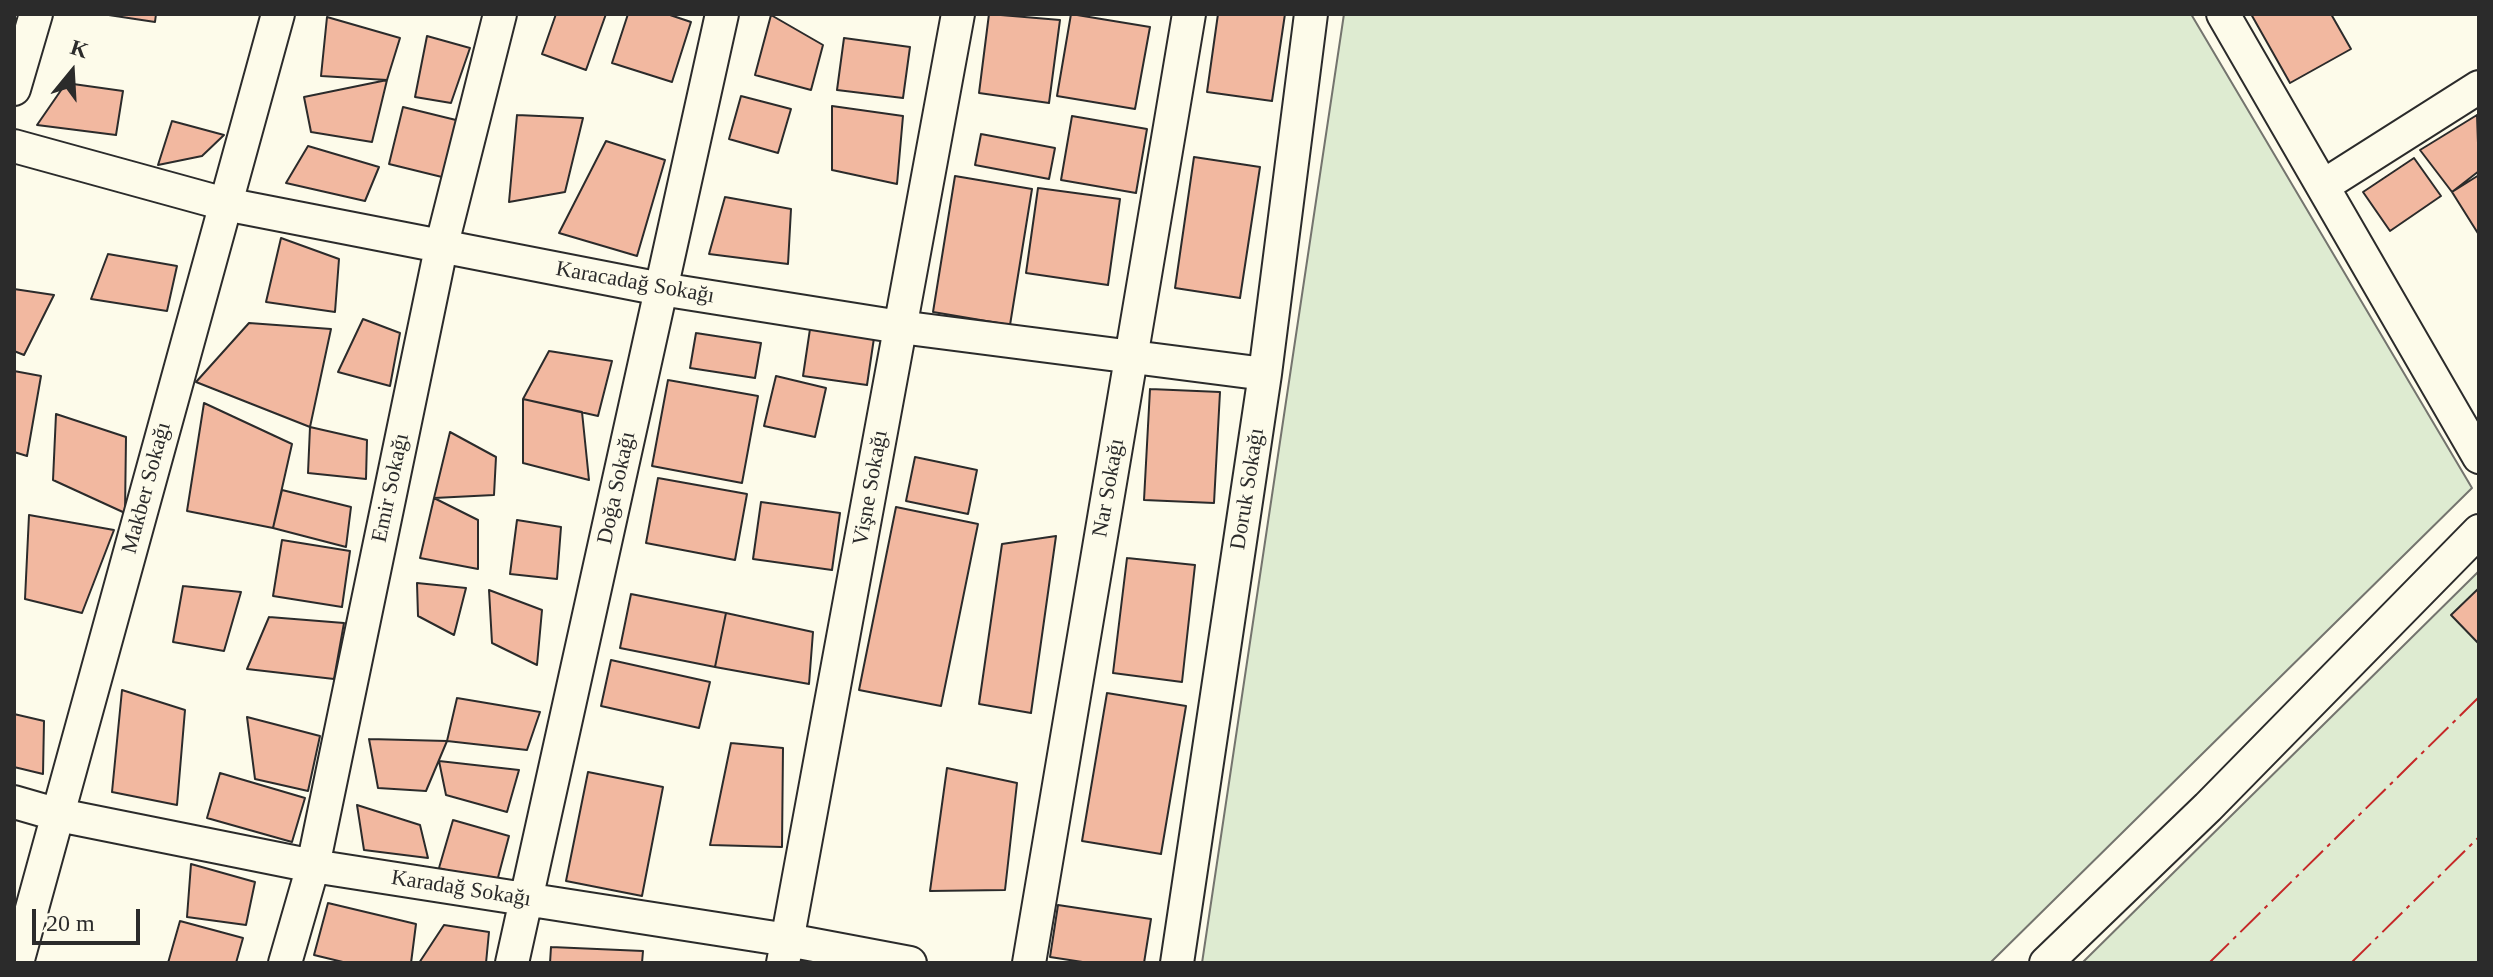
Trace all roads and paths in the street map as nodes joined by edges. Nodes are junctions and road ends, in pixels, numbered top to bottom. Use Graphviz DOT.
graph roads {
  1 [pos="36,14"];
  2 [pos="278,14"];
  3 [pos="500,14"];
  4 [pos="722,14"];
  5 [pos="958,14"];
  6 [pos="1189,14"];
  7 [pos="1311,14"];
  8 [pos="2223,14"];
  9 [pos="2479,87"];
  10 [pos="14,89"];
  11 [pos="14,146"];
  12 [pos="2323,186"];
  13 [pos="225,204"];
  14 [pos="441,248"];
  15 [pos="661,289"];
  16 [pos="900,327"];
  17 [pos="1131,357"];
  18 [pos="1265,374"];
  19 [pos="2479,457"];
  20 [pos="2479,531"];
  21 [pos="14,802"];
  22 [pos="59,815"];
  23 [pos="313,866"];
  24 [pos="526,898"];
  25 [pos="786,952"];
  26 [pos="17,963"];
  27 [pos="285,963"];
  28 [pos="512,963"];
  29 [pos="910,963"];
  30 [pos="1029,963"];
  31 [pos="1177,963"];
  32 [pos="2046,963"];
  1 -- 10 [label="street"];
  2 -- 13 [label="street, Makber Sokağı"];
  3 -- 14 [label="street, Emir Sokağı"];
  4 -- 15 [label="street, Doğa Sokağı"];
  5 -- 16 [label="street, Vişne Sokağı"];
  6 -- 17 [label="street, Nar Sokağı"];
  7 -- 18 [label="street, Doruk Sokağı"];
  8 -- 12 [label="street"];
  9 -- 12 [label="street"];
  11 -- 13 [label="street, Karacadağ Sokağı"];
  12 -- 19 [label="street"];
  13 -- 14 [label="street, Karacadağ Sokağı"];
  13 -- 22 [label="street, Makber Sokağı"];
  14 -- 15 [label="street, Karacadağ Sokağı"];
  14 -- 23 [label="street, Emir Sokağı"];
  15 -- 16 [label="street, Karacadağ Sokağı"];
  15 -- 24 [label="street, Doğa Sokağı"];
  16 -- 17 [label="street, Karacadağ Sokağı"];
  16 -- 25 [label="street, Vişne Sokağı"];
  17 -- 18 [label="street, Karacadağ Sokağı"];
  17 -- 30 [label="street, Nar Sokağı"];
  18 -- 31 [label="street, Doruk Sokağı"];
  20 -- 32 [label="street"];
  21 -- 22 [label="street, Karadağ Sokağı"];
  22 -- 23 [label="street, Karadağ Sokağı"];
  22 -- 26 [label="street, Makber Sokağı"];
  23 -- 24 [label="street, Karadağ Sokağı"];
  23 -- 27 [label="street, Emir Sokağı"];
  24 -- 25 [label="street, Karadağ Sokağı"];
  24 -- 28 [label="street, Doğa Sokağı"];
  25 -- 29 [label="street, Karadağ Sokağı"];
}
